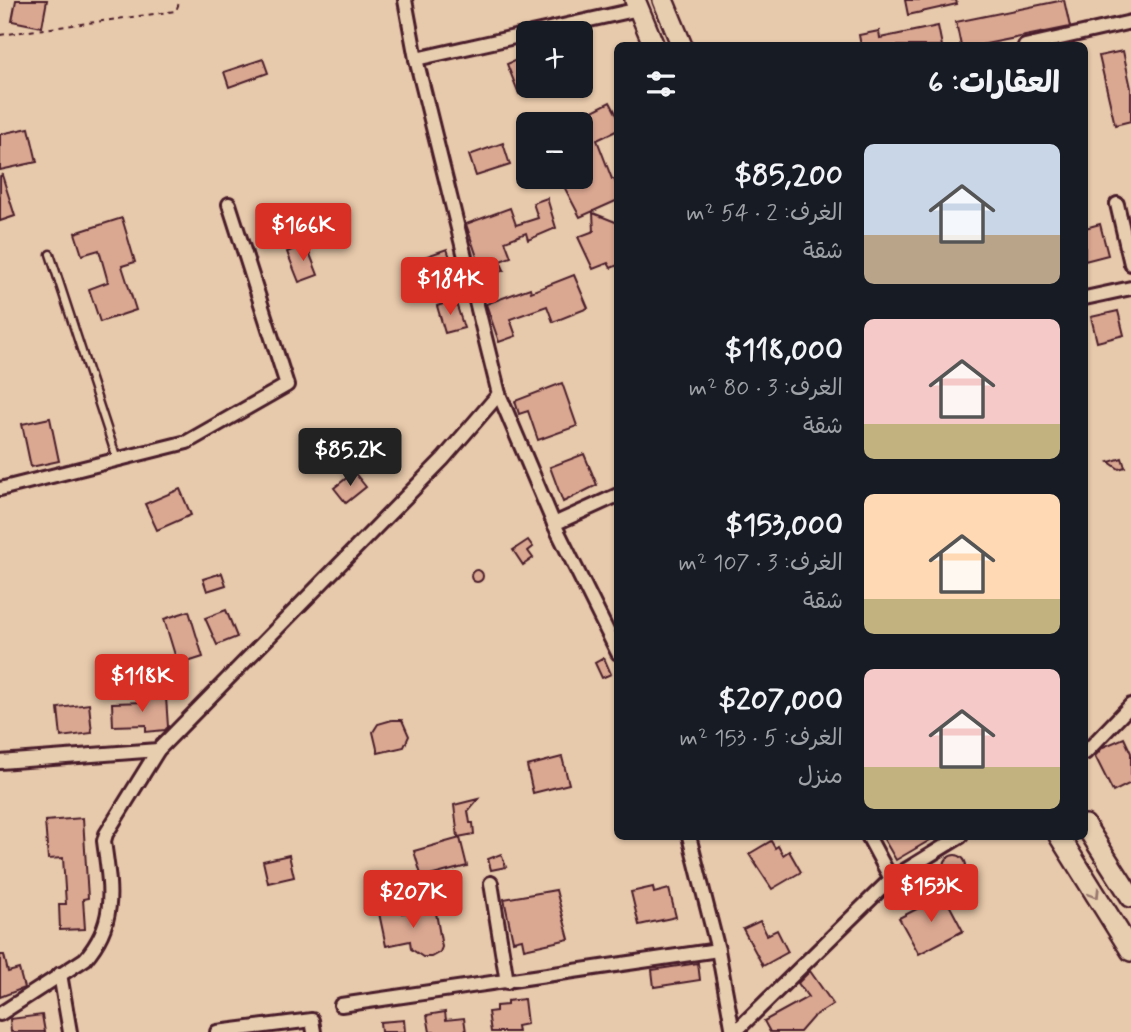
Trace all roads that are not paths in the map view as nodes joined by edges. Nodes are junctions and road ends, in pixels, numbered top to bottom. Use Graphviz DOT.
graph roads {
  1 [pos="405,0"];
  2 [pos="663,0"];
  3 [pos="637,4"];
  4 [pos="576,21"];
  5 [pos="1131,22"];
  6 [pos="516,37"];
  7 [pos="652,42"];
  8 [pos="680,42"];
  9 [pos="1043,42"];
  10 [pos="416,59"];
  11 [pos="229,204"];
  12 [pos="1117,204"];
  13 [pos="50,254"];
  14 [pos="1131,264"];
  15 [pos="1131,288"];
  16 [pos="1088,298"];
  17 [pos="499,394"];
  18 [pos="117,461"];
  19 [pos="0,489"];
  20 [pos="614,497"];
  21 [pos="554,524"];
  22 [pos="614,645"];
  23 [pos="1131,705"];
  24 [pos="1088,749"];
  25 [pos="158,750"];
  26 [pos="0,762"];
  27 [pos="1088,830"];
  28 [pos="690,840"];
  29 [pos="870,840"];
  30 [pos="954,840"];
  31 [pos="1062,840"];
  32 [pos="891,879"];
  33 [pos="491,883"];
  34 [pos="1131,897"];
  35 [pos="718,950"];
  36 [pos="1131,951"];
  37 [pos="60,974"];
  38 [pos="508,982"];
  39 [pos="341,1005"];
  40 [pos="0,1014"];
  41 [pos="70,1032"];
  42 [pos="217,1032"];
  43 [pos="314,1032"];
  44 [pos="734,1032"];
  1 -- 10 [label="street"];
  2 -- 8 [label="highway"];
  3 -- 4 [label="street"];
  3 -- 7 [label="highway"];
  5 -- 9 [label="street"];
  6 -- 10 [label="street"];
  10 -- 17 [label="street"];
  11 -- 18 [label="street"];
  12 -- 14 [label="street"];
  13 -- 18 [label="lane"];
  15 -- 16 [label="street"];
  17 -- 21 [label="street"];
  17 -- 25 [label="street"];
  18 -- 19 [label="street"];
  20 -- 21 [label="street"];
  21 -- 22 [label="street"];
  23 -- 24 [label="street"];
  25 -- 26 [label="street"];
  25 -- 37 [label="street"];
  27 -- 34 [label="highway"];
  28 -- 35 [label="street"];
  29 -- 32 [label="street"];
  30 -- 32 [label="street"];
  31 -- 36 [label="highway, one-way"];
  32 -- 44 [label="street"];
  33 -- 38 [label="street"];
  35 -- 38 [label="street"];
  35 -- 44 [label="street"];
  37 -- 40 [label="street"];
  37 -- 41 [label="street"];
  38 -- 39 [label="street"];
  42 -- 43 [label="street"];
}
